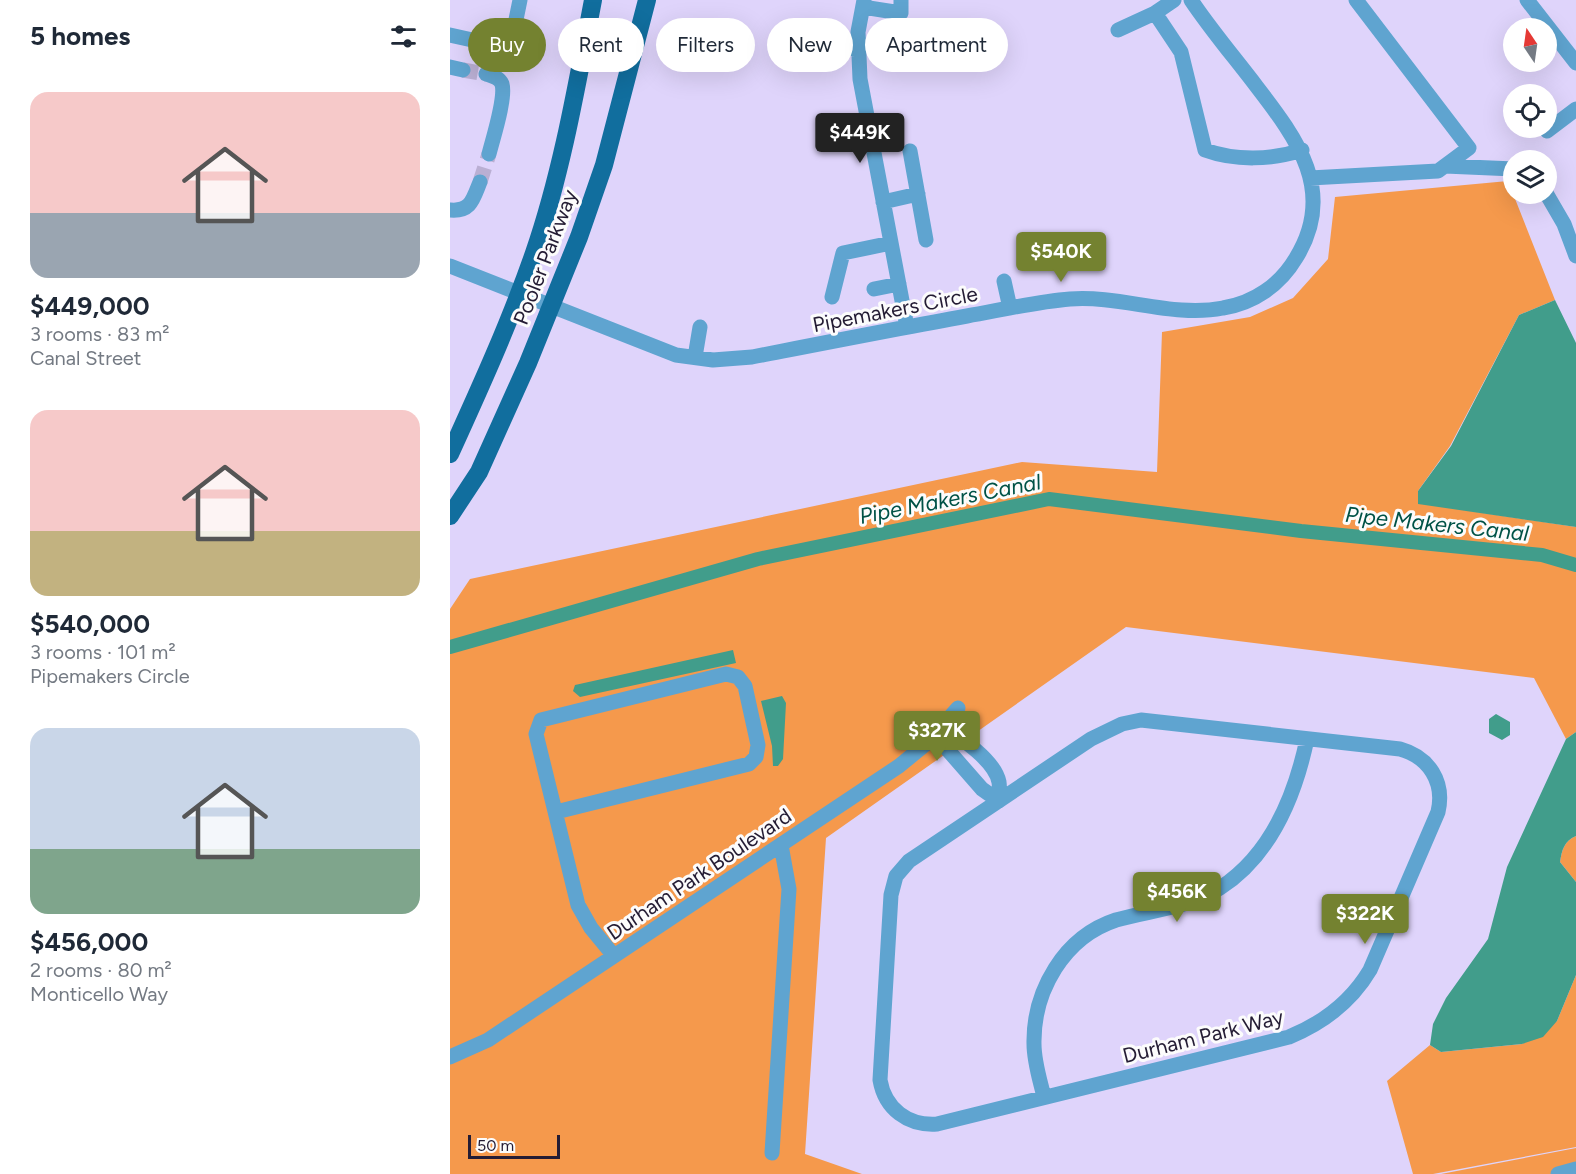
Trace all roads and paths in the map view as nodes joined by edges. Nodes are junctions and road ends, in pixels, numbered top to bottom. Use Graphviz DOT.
graph roads {
  1 [pos="519,0"];
  2 [pos="593,0"];
  3 [pos="637,0"];
  4 [pos="647,0"];
  5 [pos="901,0"];
  6 [pos="1174,0"];
  7 [pos="1191,0"];
  8 [pos="1356,0"];
  9 [pos="1527,0"];
  10 [pos="863,3"];
  11 [pos="1155,13"];
  12 [pos="1118,30"];
  13 [pos="450,35"];
  14 [pos="853,49"];
  15 [pos="859,49"];
  16 [pos="1576,63"];
  17 [pos="486,74"];
  18 [pos="1576,109"];
  19 [pos="618,112"];
  20 [pos="1557,123"];
  21 [pos="1302,150"];
  22 [pos="910,151"];
  23 [pos="489,154"];
  24 [pos="1445,166"];
  25 [pos="1503,169"];
  26 [pos="1310,178"];
  27 [pos="480,182"];
  28 [pos="918,195"];
  29 [pos="884,202"];
  30 [pos="1555,204"];
  31 [pos="450,210"];
  32 [pos="1569,222"];
  33 [pos="926,240"];
  34 [pos="891,243"];
  35 [pos="1576,256"];
  36 [pos="450,266"];
  37 [pos="1004,281"];
  38 [pos="899,284"];
  39 [pos="874,289"];
  40 [pos="519,292"];
  41 [pos="832,297"];
  42 [pos="552,306"];
  43 [pos="1010,308"];
  44 [pos="700,327"];
  45 [pos="907,327"];
  46 [pos="695,357"];
  47 [pos="450,454"];
  48 [pos="450,516"];
  49 [pos="958,708"];
  50 [pos="942,728"];
  51 [pos="1307,739"];
  52 [pos="975,750"];
  53 [pos="962,763"];
  54 [pos="999,801"];
  55 [pos="555,812"];
  56 [pos="781,844"];
  57 [pos="614,956"];
  58 [pos="450,1057"];
  59 [pos="1044,1097"];
  60 [pos="772,1153"];
  61 [pos="1576,1169"];
  62 [pos="1558,1174"];
  1 -- 13 [label="street"];
  2 -- 40 [label="main road, Pooler Parkway"];
  3 -- 19 [label="main road"];
  4 -- 19 [label="main road, Pooler Parkway"];
  5 -- 10 [label="street"];
  6 -- 11 [label="street"];
  7 -- 21 [label="street, Pipemakers Circle"];
  8 -- 24 [label="street"];
  9 -- 16 [label="street"];
  10 -- 15 [label="street"];
  11 -- 12 [label="street"];
  11 -- 21 [label="street"];
  14 -- 15 [label="street"];
  15 -- 29 [label="street"];
  17 -- 23 [label="street"];
  18 -- 20 [label="street"];
  19 -- 42 [label="main road, Pooler Parkway"];
  21 -- 26 [label="street, Pipemakers Circle"];
  22 -- 28 [label="street"];
  24 -- 25 [label="street"];
  24 -- 26 [label="street"];
  26 -- 43 [label="street, Pipemakers Circle"];
  27 -- 31 [label="street"];
  28 -- 29 [label="street"];
  28 -- 33 [label="street"];
  29 -- 34 [label="street"];
  30 -- 32 [label="street"];
  32 -- 35 [label="street"];
  34 -- 38 [label="street"];
  34 -- 41 [label="street"];
  36 -- 40 [label="street, Pipemakers Circle"];
  37 -- 43 [label="street"];
  38 -- 39 [label="street"];
  38 -- 45 [label="street"];
  40 -- 42 [label="street, Pipemakers Circle"];
  40 -- 47 [label="main road, Pooler Parkway"];
  42 -- 46 [label="street, Pipemakers Circle"];
  42 -- 48 [label="main road, Pooler Parkway"];
  43 -- 45 [label="street, Pipemakers Circle"];
  44 -- 46 [label="street"];
  45 -- 46 [label="street, Pipemakers Circle"];
  49 -- 50 [label="street, Durham Park Boulevard"];
  50 -- 52 [label="street"];
  50 -- 53 [label="street"];
  50 -- 56 [label="street, Durham Park Boulevard"];
  51 -- 54 [label="street, Durham Park Way"];
  51 -- 59 [label="street"];
  51 -- 59 [label="street, Durham Park Way"];
  52 -- 53 [label="street"];
  52 -- 54 [label="street"];
  53 -- 54 [label="street"];
  54 -- 59 [label="street, Durham Park Way"];
  55 -- 55 [label="street"];
  55 -- 57 [label="street"];
  56 -- 57 [label="street, Durham Park Boulevard"];
  56 -- 60 [label="street"];
  57 -- 58 [label="street, Durham Park Boulevard"];
  61 -- 62 [label="street"];
}
